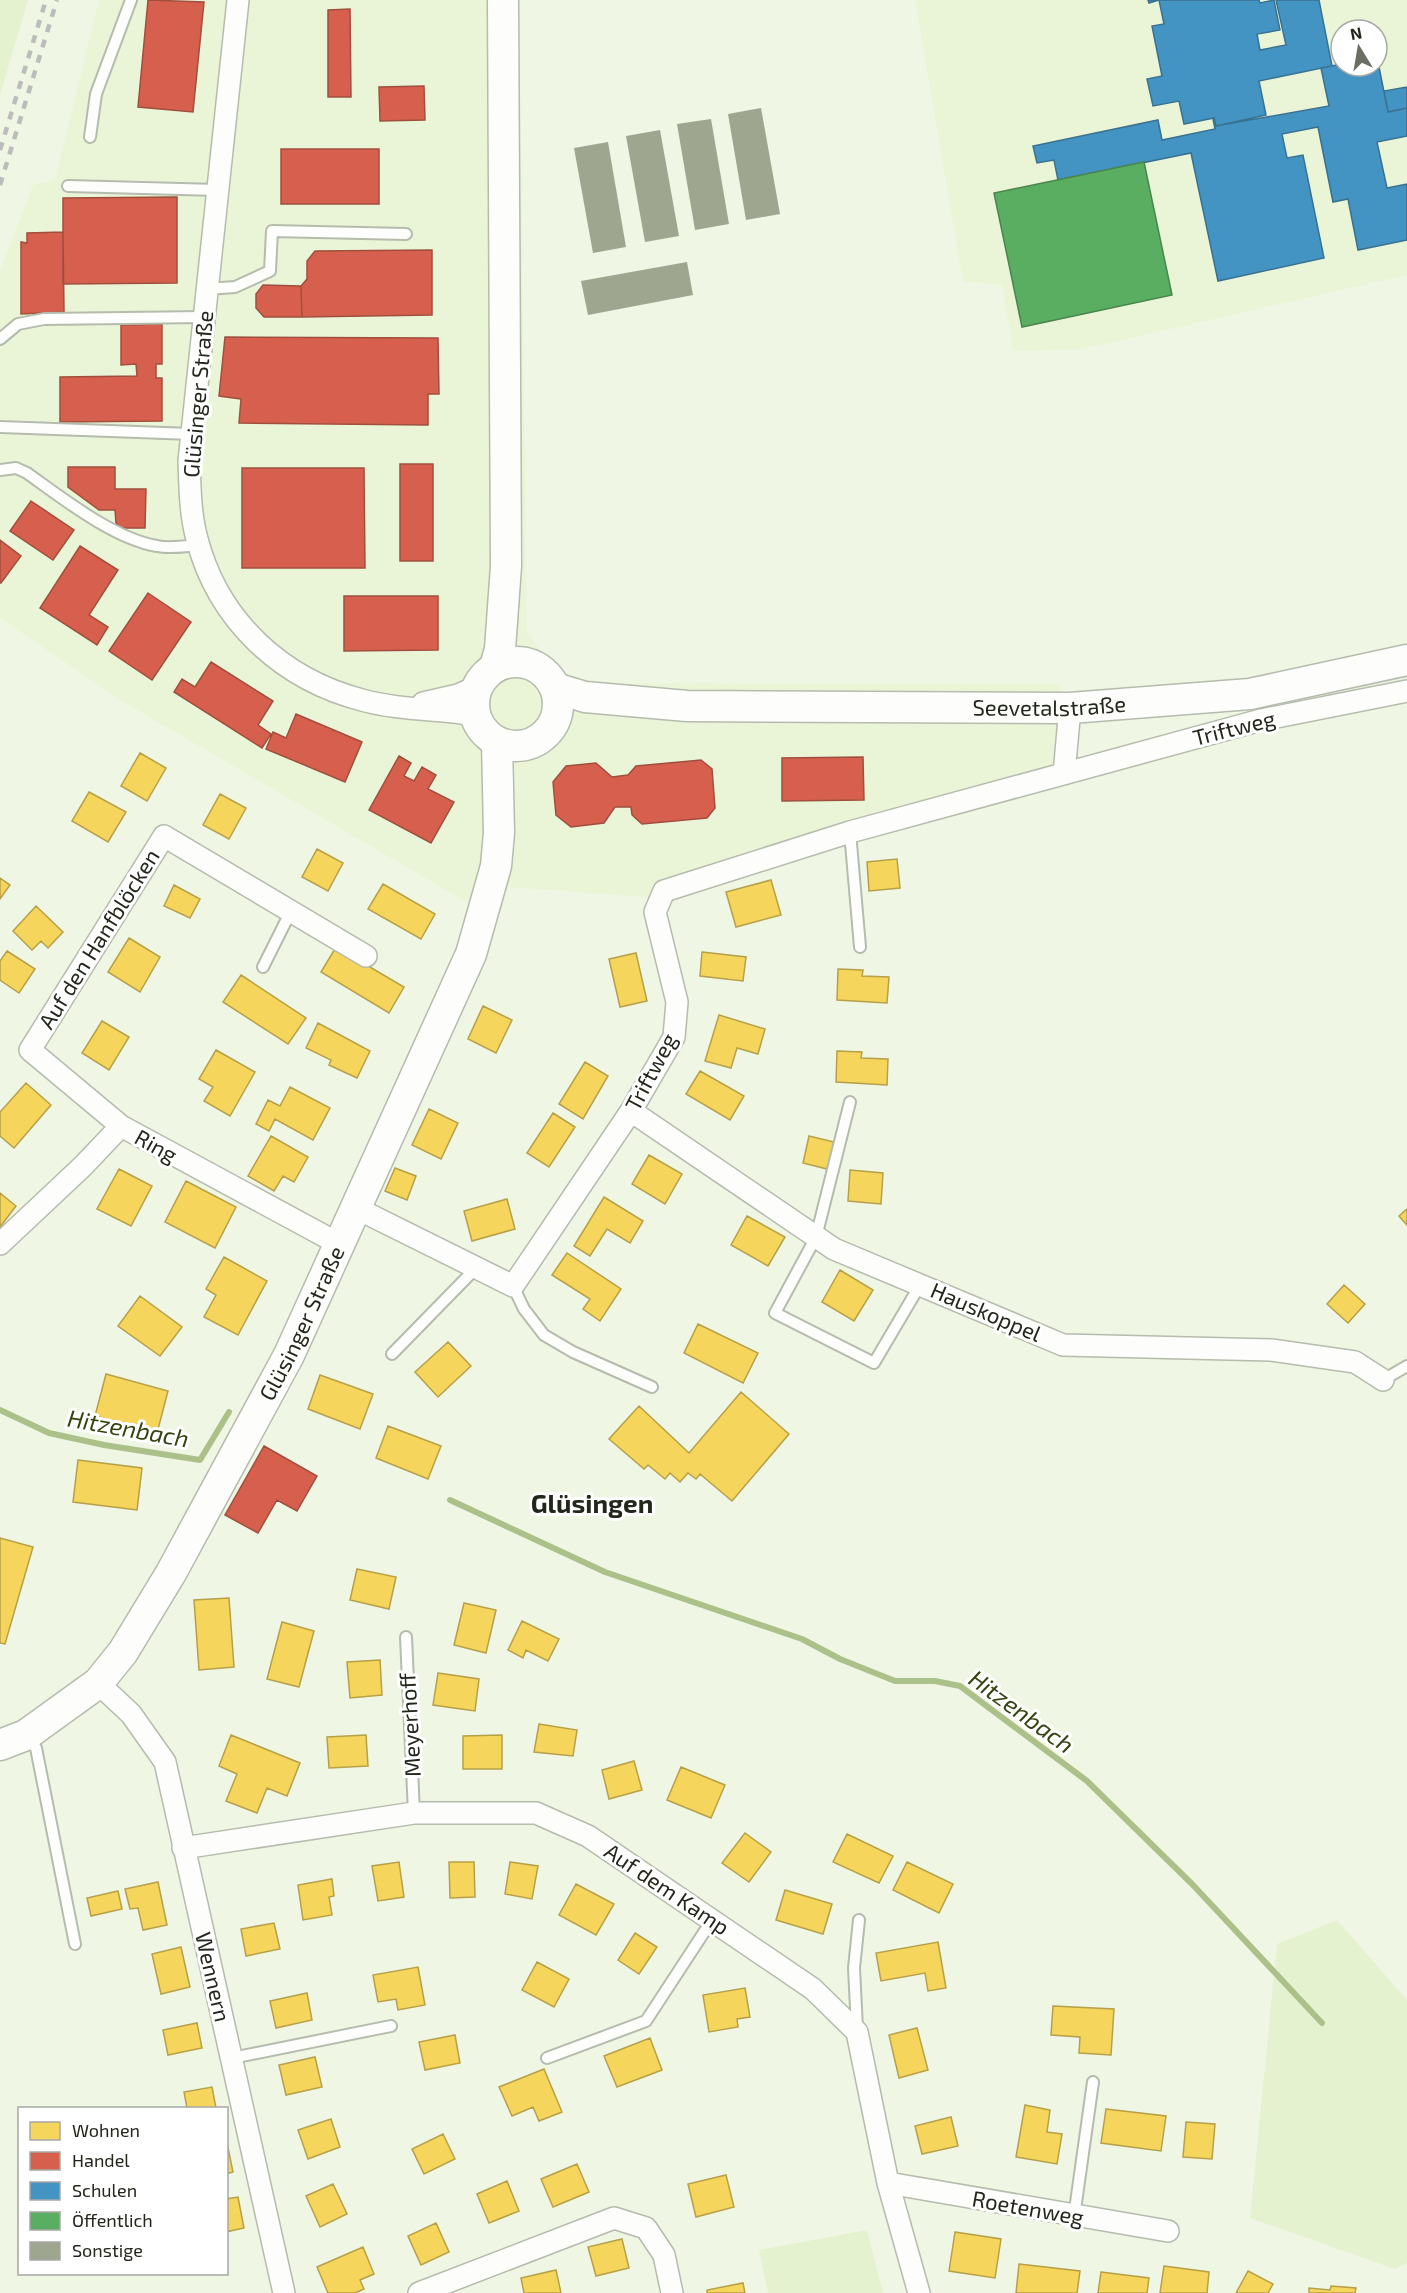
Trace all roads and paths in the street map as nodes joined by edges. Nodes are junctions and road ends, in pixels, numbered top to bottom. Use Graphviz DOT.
graph roads {
  1 [pos="131,0"];
  2 [pos="238,0"];
  3 [pos="503,0"];
  4 [pos="90,137"];
  5 [pos="68,186"];
  6 [pos="218,190"];
  7 [pos="406,234"];
  8 [pos="207,289"];
  9 [pos="204,317"];
  10 [pos="0,339"];
  11 [pos="0,427"];
  12 [pos="192,434"];
  13 [pos="0,470"];
  14 [pos="199,545"];
  15 [pos="506,566"];
  16 [pos="1407,660"];
  17 [pos="526,663"];
  18 [pos="486,677"];
  19 [pos="555,688"];
  20 [pos="1407,691"];
  21 [pos="687,706"];
  22 [pos="405,707"];
  23 [pos="1070,708"];
  24 [pos="476,717"];
  25 [pos="554,721"];
  26 [pos="511,744"];
  27 [pos="1064,774"];
  28 [pos="850,832"];
  29 [pos="291,910"];
  30 [pos="860,947"];
  31 [pos="366,956"];
  32 [pos="263,967"];
  33 [pos="850,1102"];
  34 [pos="631,1111"];
  35 [pos="121,1126"];
  36 [pos="358,1209"];
  37 [pos="816,1237"];
  38 [pos="0,1244"];
  39 [pos="341,1245"];
  40 [pos="476,1268"];
  41 [pos="920,1285"];
  42 [pos="513,1286"];
  43 [pos="392,1354"];
  44 [pos="1407,1366"];
  45 [pos="1383,1380"];
  46 [pos="652,1387"];
  47 [pos="406,1637"];
  48 [pos="98,1683"];
  49 [pos="13,1740"];
  50 [pos="414,1814"];
  51 [pos="183,1848"];
  52 [pos="712,1920"];
  53 [pos="859,1920"];
  54 [pos="75,1944"];
  55 [pos="391,2026"];
  56 [pos="857,2032"];
  57 [pos="232,2058"];
  58 [pos="547,2058"];
  59 [pos="1094,2082"];
  60 [pos="888,2183"];
  61 [pos="1074,2217"];
  62 [pos="1168,2231"];
  63 [pos="284,2293"];
  64 [pos="419,2293"];
  65 [pos="672,2293"];
  66 [pos="919,2293"];
  1 -- 4 [label="lane"];
  2 -- 6 [label="street, Glüsinger Straße"];
  3 -- 15 [label="main road"];
  5 -- 6 [label="lane"];
  6 -- 8 [label="street, Glüsinger Straße"];
  7 -- 8 [label="lane"];
  8 -- 9 [label="street, Glüsinger Straße"];
  9 -- 10 [label="lane"];
  9 -- 12 [label="street, Glüsinger Straße"];
  11 -- 12 [label="lane"];
  12 -- 14 [label="street, Glüsinger Straße"];
  13 -- 14 [label="lane"];
  14 -- 22 [label="street, Glüsinger Straße"];
  15 -- 17 [label="main road"];
  15 -- 18 [label="main road"];
  16 -- 23 [label="main road, Seevetalstraße"];
  17 -- 18 [label="main road, Glüsinger Straße"];
  17 -- 19 [label="main road"];
  18 -- 22 [label="street, Glüsinger Straße"];
  18 -- 24 [label="main road"];
  19 -- 21 [label="main road, Seevetalstraße"];
  19 -- 25 [label="main road"];
  20 -- 27 [label="street, Triftweg"];
  21 -- 23 [label="main road, Seevetalstraße"];
  21 -- 25 [label="main road, Seevetalstraße"];
  22 -- 24 [label="street, Glüsinger Straße"];
  23 -- 27 [label="street"];
  24 -- 26 [label="main road"];
  25 -- 26 [label="main road"];
  26 -- 36 [label="main road, Glüsinger Straße"];
  27 -- 28 [label="street, Triftweg"];
  28 -- 30 [label="lane"];
  28 -- 34 [label="street, Triftweg"];
  29 -- 31 [label="street, Auf den Hanfblöcken"];
  29 -- 32 [label="lane"];
  29 -- 35 [label="street, Auf den Hanfblöcken"];
  33 -- 37 [label="lane"];
  34 -- 37 [label="street, Hauskoppel"];
  34 -- 42 [label="street, Triftweg"];
  35 -- 38 [label="street, Ring"];
  35 -- 39 [label="street, Ring"];
  36 -- 39 [label="main road, Glüsinger Straße"];
  36 -- 40 [label="street"];
  37 -- 41 [label="street, Hauskoppel"];
  37 -- 41 [label="lane"];
  39 -- 48 [label="main road, Glüsinger Straße"];
  40 -- 42 [label="street"];
  40 -- 43 [label="lane"];
  41 -- 45 [label="street, Hauskoppel"];
  42 -- 46 [label="lane"];
  44 -- 45 [label="lane"];
  47 -- 50 [label="lane, Meyerhoff"];
  48 -- 49 [label="main road, Glüsinger Straße"];
  48 -- 51 [label="street, Wennern"];
  49 -- 54 [label="lane"];
  50 -- 51 [label="street, Auf dem Kamp"];
  50 -- 52 [label="street, Auf dem Kamp"];
  51 -- 57 [label="street, Wennern"];
  52 -- 56 [label="street, Auf dem Kamp"];
  52 -- 58 [label="lane"];
  53 -- 56 [label="lane"];
  55 -- 57 [label="lane"];
  56 -- 60 [label="street"];
  57 -- 63 [label="street, Wennern"];
  59 -- 61 [label="lane"];
  60 -- 61 [label="street, Roetenweg"];
  60 -- 66 [label="street"];
  61 -- 62 [label="street, Roetenweg"];
  64 -- 65 [label="street"];
}
